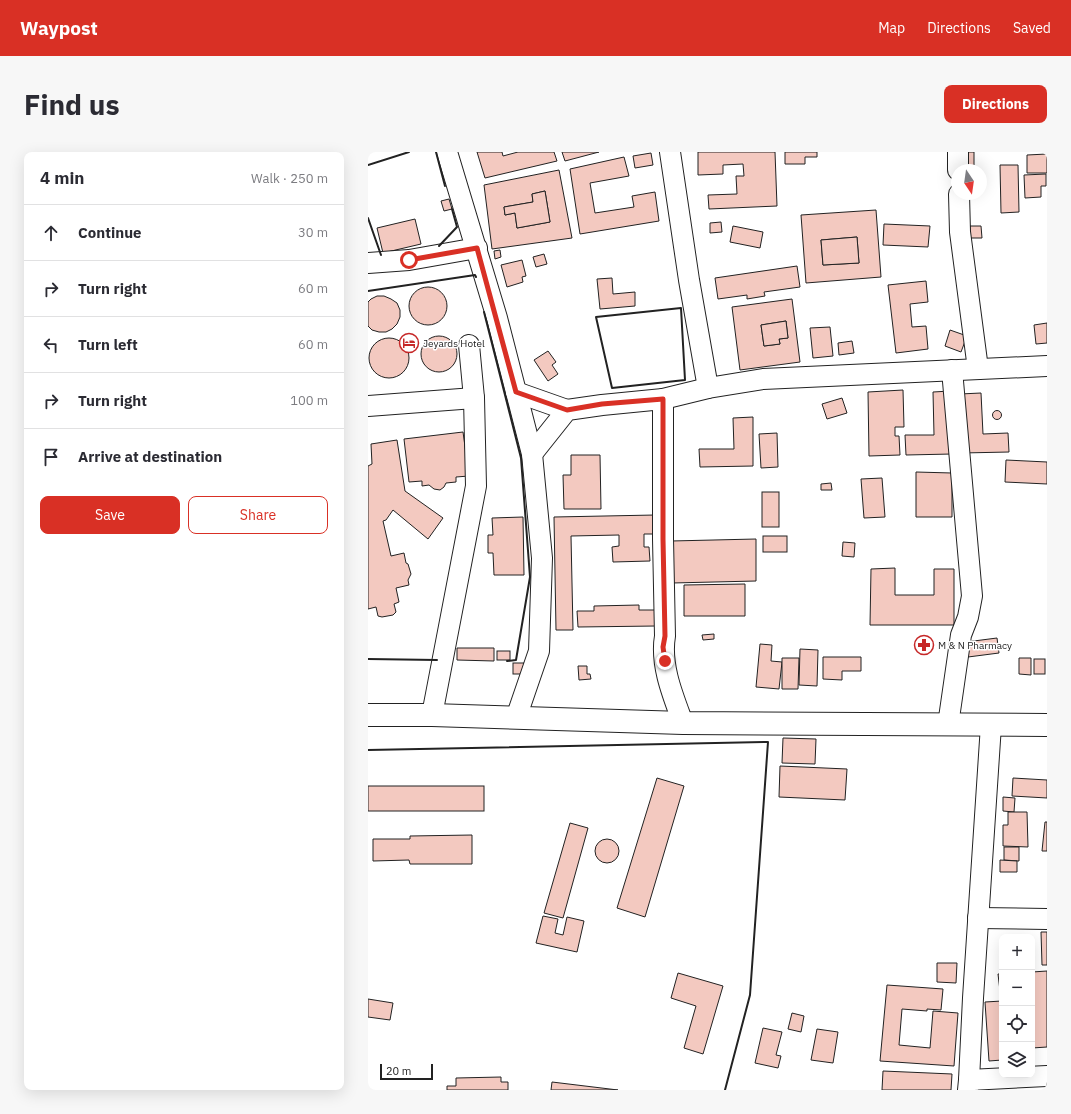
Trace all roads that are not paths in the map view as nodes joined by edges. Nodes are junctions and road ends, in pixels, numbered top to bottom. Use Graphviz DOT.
graph roads {
  1 [pos="447,152"];
  2 [pos="670,152"];
  3 [pos="958,152"];
  4 [pos="958,164"];
  5 [pos="959,200"];
  6 [pos="477,248"];
  7 [pos="368,263"];
  8 [pos="469,345"];
  9 [pos="1047,366"];
  10 [pos="978,369"];
  11 [pos="952,370"];
  12 [pos="708,388"];
  13 [pos="516,392"];
  14 [pos="474,398"];
  15 [pos="663,399"];
  16 [pos="368,406"];
  17 [pos="567,410"];
  18 [pos="532,454"];
  19 [pos="432,715"];
  20 [pos="368,716"];
  21 [pos="516,718"];
  22 [pos="683,723"];
  23 [pos="948,724"];
  24 [pos="991,724"];
  25 [pos="1047,725"];
  26 [pos="978,918"];
  27 [pos="1047,919"];
  28 [pos="1047,1076"];
  29 [pos="968,1085"];
  1 -- 6 [label="street"];
  2 -- 12 [label="street"];
  3 -- 4 [label="street"];
  5 -- 10 [label="street"];
  6 -- 7 [label="street"];
  6 -- 13 [label="street"];
  8 -- 14 [label="street"];
  9 -- 10 [label="street"];
  10 -- 11 [label="street"];
  11 -- 12 [label="street"];
  11 -- 23 [label="street"];
  12 -- 15 [label="street"];
  13 -- 17 [label="street"];
  13 -- 18 [label="street"];
  14 -- 16 [label="street"];
  14 -- 19 [label="street"];
  15 -- 17 [label="street"];
  15 -- 22 [label="street"];
  17 -- 18 [label="street"];
  18 -- 21 [label="street"];
  19 -- 20 [label="highway"];
  19 -- 21 [label="highway"];
  21 -- 22 [label="highway"];
  22 -- 23 [label="highway"];
  23 -- 24 [label="highway"];
  24 -- 25 [label="highway"];
  24 -- 26 [label="street"];
  26 -- 27 [label="street"];
  26 -- 29 [label="street"];
  28 -- 29 [label="street"];
}
